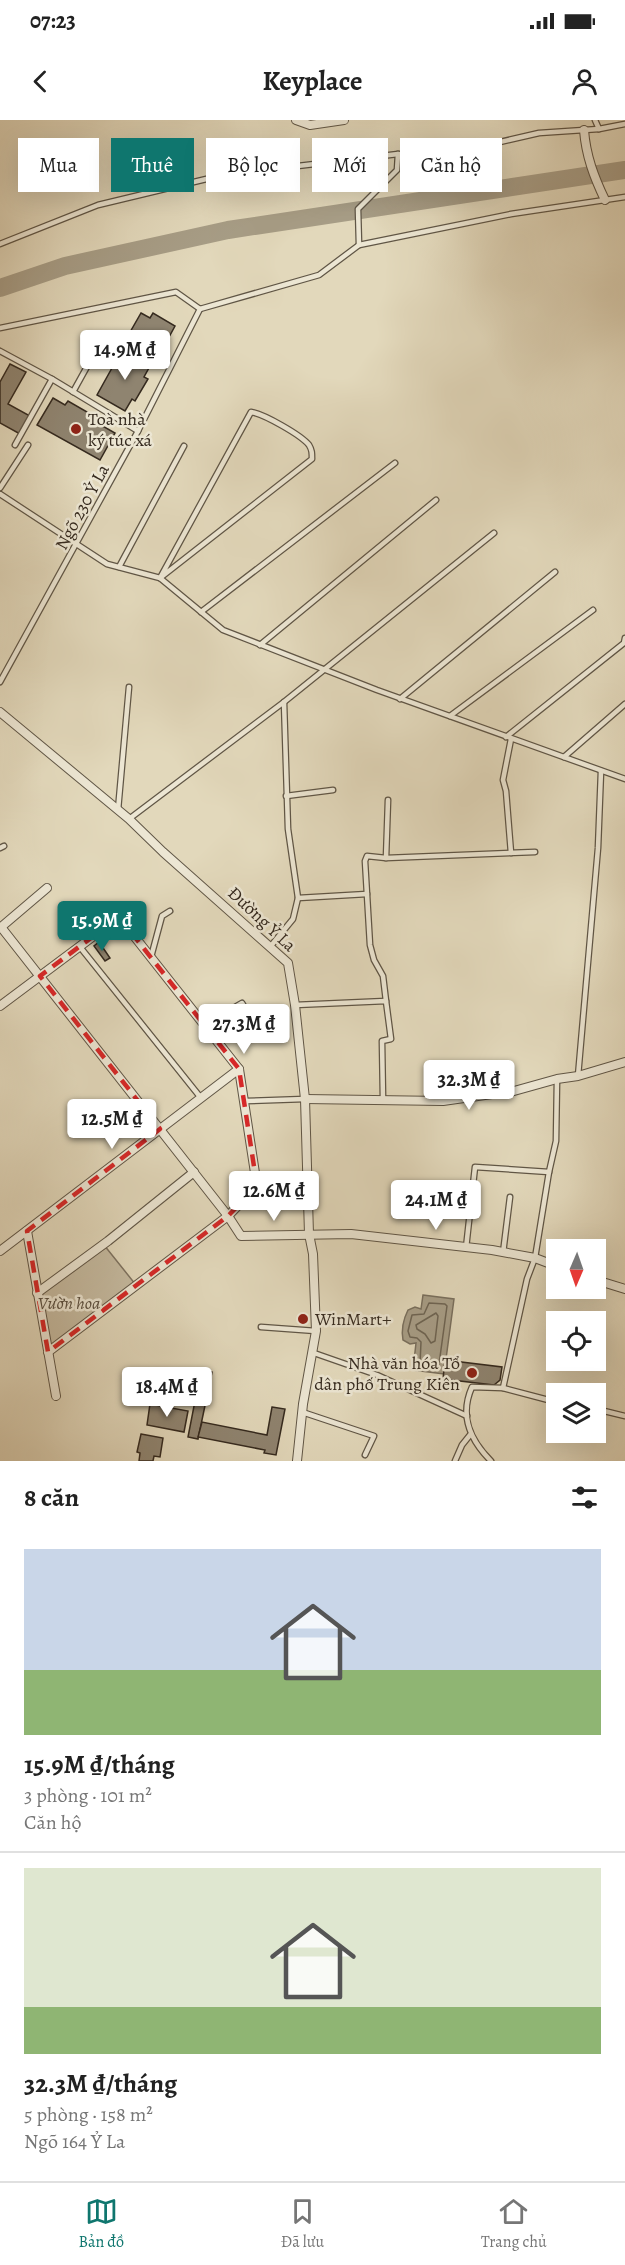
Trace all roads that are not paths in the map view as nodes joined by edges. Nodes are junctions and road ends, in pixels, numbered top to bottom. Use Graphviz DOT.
graph roads {
  1 [pos="296,120"];
  2 [pos="344,120"];
  3 [pos="595,120"];
  4 [pos="611,120"];
  5 [pos="625,124"];
  6 [pos="614,126"];
  7 [pos="599,129"];
  8 [pos="584,130"];
  9 [pos="398,154"];
  10 [pos="625,197"];
  11 [pos="605,200"];
  12 [pos="0,244"];
  13 [pos="359,246"];
  14 [pos="200,309"];
  15 [pos="0,328"];
  16 [pos="99,345"];
  17 [pos="0,351"];
  18 [pos="52,379"];
  19 [pos="73,392"];
  20 [pos="138,431"];
  21 [pos="15,445"];
  22 [pos="28,445"];
  23 [pos="184,446"];
  24 [pos="395,463"];
  25 [pos="0,488"];
  26 [pos="0,494"];
  27 [pos="436,500"];
  28 [pos="494,532"];
  29 [pos="77,544"];
  30 [pos="119,567"];
  31 [pos="555,572"];
  32 [pos="160,578"];
  33 [pos="593,610"];
  34 [pos="201,612"];
  35 [pos="625,638"];
  36 [pos="260,645"];
  37 [pos="325,670"];
  38 [pos="0,682"];
  39 [pos="129,687"];
  40 [pos="400,699"];
  41 [pos="284,702"];
  42 [pos="625,704"];
  43 [pos="0,712"];
  44 [pos="450,716"];
  45 [pos="508,738"];
  46 [pos="564,757"];
  47 [pos="601,771"];
  48 [pos="625,779"];
  49 [pos="333,790"];
  50 [pos="286,796"];
  51 [pos="388,800"];
  52 [pos="118,810"];
  53 [pos="129,819"];
  54 [pos="534,852"];
  55 [pos="511,853"];
  56 [pos="386,858"];
  57 [pos="47,888"];
  58 [pos="367,894"];
  59 [pos="298,898"];
  60 [pos="170,911"];
  61 [pos="0,926"];
  62 [pos="80,947"];
  63 [pos="270,947"];
  64 [pos="151,957"];
  65 [pos="40,976"];
  66 [pos="386,1001"];
  67 [pos="295,1005"];
  68 [pos="0,1006"];
  69 [pos="251,1018"];
  70 [pos="204,1025"];
  71 [pos="625,1062"];
  72 [pos="239,1069"];
  73 [pos="578,1076"];
  74 [pos="556,1079"];
  75 [pos="201,1098"];
  76 [pos="305,1099"];
  77 [pos="383,1100"];
  78 [pos="243,1101"];
  79 [pos="160,1129"];
  80 [pos="194,1172"];
  81 [pos="549,1172"];
  82 [pos="510,1197"];
  83 [pos="228,1216"];
  84 [pos="27,1231"];
  85 [pos="309,1234"];
  86 [pos="466,1248"];
  87 [pos="0,1251"];
  88 [pos="503,1252"];
  89 [pos="535,1258"];
  90 [pos="546,1262"];
  91 [pos="606,1283"];
  92 [pos="625,1289"];
  93 [pos="37,1293"];
  94 [pos="261,1327"];
  95 [pos="316,1331"];
  96 [pos="48,1352"];
  97 [pos="314,1353"];
  98 [pos="502,1388"];
  99 [pos="56,1396"];
  100 [pos="546,1399"];
  101 [pos="606,1411"];
  102 [pos="302,1412"];
  103 [pos="467,1416"];
  104 [pos="625,1416"];
  105 [pos="470,1435"];
  106 [pos="365,1455"];
  107 [pos="297,1461"];
  108 [pos="455,1461"];
  109 [pos="491,1461"];
  1 -- 2 [label="street"];
  3 -- 7 [label="lane"];
  4 -- 6 [label="lane"];
  5 -- 6 [label="lane"];
  6 -- 7 [label="lane"];
  7 -- 8 [label="lane"];
  8 -- 9 [label="lane"];
  8 -- 11 [label="street"];
  9 -- 12 [label="lane"];
  9 -- 13 [label="lane"];
  10 -- 11 [label="lane"];
  11 -- 13 [label="lane"];
  13 -- 14 [label="lane"];
  14 -- 15 [label="lane"];
  14 -- 20 [label="lane, Ngõ 230 Ỷ La"];
  16 -- 19 [label="lane"];
  17 -- 18 [label="lane"];
  18 -- 19 [label="lane"];
  18 -- 21 [label="lane"];
  19 -- 20 [label="lane"];
  20 -- 29 [label="lane, Ngõ 230 Ỷ La"];
  22 -- 25 [label="lane"];
  23 -- 30 [label="lane"];
  24 -- 34 [label="lane"];
  26 -- 29 [label="lane"];
  27 -- 36 [label="lane"];
  28 -- 37 [label="lane"];
  29 -- 30 [label="lane"];
  29 -- 38 [label="lane, Ngõ 230 Ỷ La"];
  30 -- 32 [label="lane"];
  31 -- 40 [label="lane"];
  32 -- 32 [label="lane"];
  32 -- 34 [label="lane"];
  33 -- 44 [label="lane"];
  34 -- 36 [label="lane"];
  35 -- 45 [label="lane"];
  36 -- 37 [label="lane"];
  37 -- 40 [label="lane"];
  37 -- 41 [label="lane"];
  39 -- 52 [label="lane"];
  40 -- 44 [label="lane"];
  41 -- 50 [label="lane"];
  41 -- 53 [label="lane"];
  42 -- 46 [label="lane"];
  43 -- 52 [label="street, Đường Ỷ La"];
  44 -- 45 [label="lane"];
  45 -- 46 [label="lane"];
  45 -- 55 [label="lane"];
  46 -- 47 [label="lane"];
  47 -- 48 [label="lane"];
  47 -- 73 [label="lane"];
  49 -- 50 [label="lane"];
  50 -- 59 [label="lane"];
  51 -- 56 [label="lane"];
  52 -- 53 [label="street, Đường Ỷ La"];
  53 -- 63 [label="street, Đường Ỷ La"];
  54 -- 55 [label="lane"];
  55 -- 56 [label="lane"];
  56 -- 58 [label="lane"];
  57 -- 61 [label="street"];
  58 -- 59 [label="lane"];
  58 -- 66 [label="lane"];
  59 -- 63 [label="lane"];
  60 -- 64 [label="lane"];
  61 -- 65 [label="street"];
  62 -- 64 [label="street"];
  62 -- 65 [label="street"];
  62 -- 75 [label="lane"];
  63 -- 67 [label="street, Đường Ỷ La"];
  64 -- 70 [label="street"];
  65 -- 68 [label="street"];
  65 -- 79 [label="street"];
  66 -- 67 [label="lane"];
  66 -- 77 [label="lane"];
  67 -- 76 [label="street, Đường Ỷ La"];
  69 -- 70 [label="lane"];
  70 -- 72 [label="street"];
  71 -- 73 [label="street"];
  72 -- 75 [label="street"];
  72 -- 78 [label="street"];
  73 -- 74 [label="street"];
  74 -- 77 [label="street"];
  74 -- 81 [label="lane"];
  75 -- 79 [label="street"];
  76 -- 77 [label="street"];
  76 -- 78 [label="lane"];
  76 -- 85 [label="street, Đường Ỷ La"];
  78 -- 83 [label="street"];
  79 -- 80 [label="street"];
  79 -- 84 [label="street"];
  80 -- 83 [label="street"];
  80 -- 93 [label="street"];
  81 -- 86 [label="lane"];
  81 -- 89 [label="lane"];
  82 -- 88 [label="lane"];
  83 -- 85 [label="street"];
  83 -- 96 [label="street"];
  84 -- 87 [label="street"];
  84 -- 93 [label="street"];
  85 -- 86 [label="street"];
  85 -- 95 [label="street, Đường Ỷ La"];
  86 -- 88 [label="street"];
  88 -- 89 [label="street"];
  89 -- 90 [label="street"];
  89 -- 98 [label="lane"];
  91 -- 92 [label="street"];
  93 -- 96 [label="street"];
  94 -- 95 [label="lane"];
  95 -- 97 [label="street, Đường Ỷ La"];
  96 -- 99 [label="street"];
  97 -- 102 [label="street, Đường Ỷ La"];
  97 -- 103 [label="lane"];
  98 -- 100 [label="lane"];
  98 -- 103 [label="lane"];
  101 -- 104 [label="lane"];
  102 -- 106 [label="lane"];
  102 -- 107 [label="street, Đường Ỷ La"];
  103 -- 105 [label="lane"];
  105 -- 108 [label="lane"];
  105 -- 109 [label="lane"];
}
